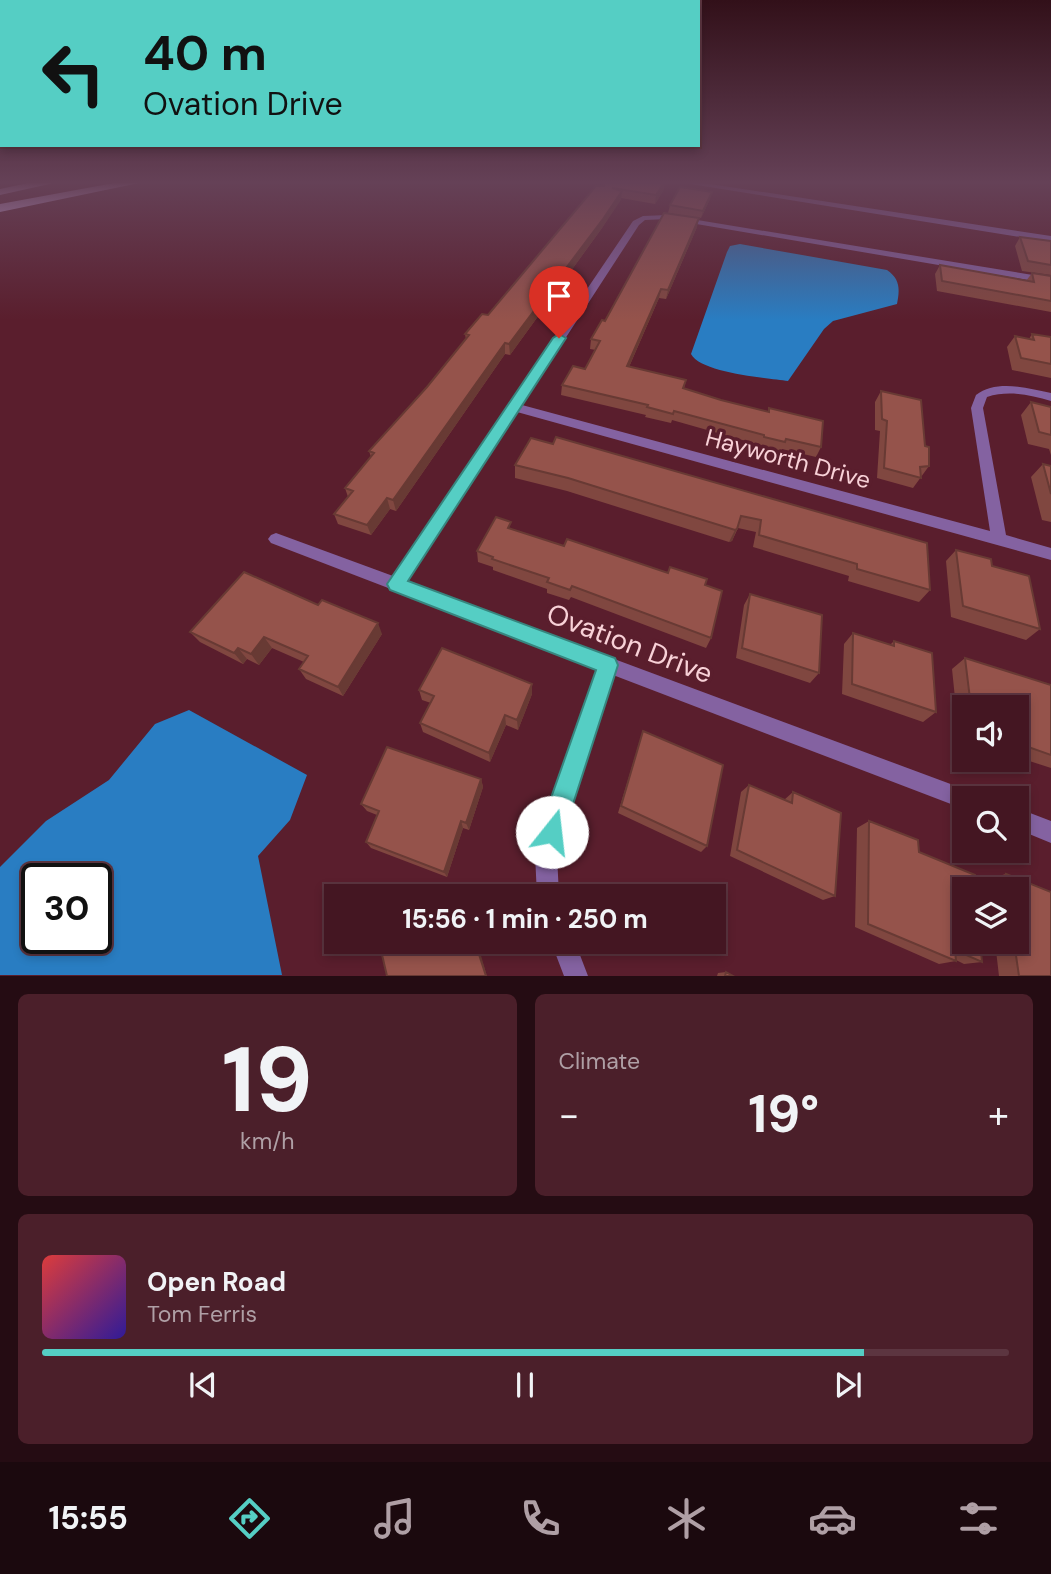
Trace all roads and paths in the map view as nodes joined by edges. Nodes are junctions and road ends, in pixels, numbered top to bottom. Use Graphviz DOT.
graph roads {
  1 [pos="632,229"];
  2 [pos="741,229"];
  3 [pos="983,229"];
  4 [pos="1051,239"];
  5 [pos="1051,281"];
  6 [pos="1051,397"];
  7 [pos="514,407"];
  8 [pos="276,539"];
  9 [pos="999,540"];
  10 [pos="1051,554"];
  11 [pos="396,584"];
  12 [pos="607,665"];
  13 [pos="952,794"];
  14 [pos="1029,824"];
  15 [pos="1051,832"];
  16 [pos="547,884"];
  17 [pos="568,954"];
  18 [pos="576,975"];
  1 -- 7 [label="street"];
  2 -- 5 [label="street"];
  3 -- 4 [label="street"];
  6 -- 9 [label="street"];
  7 -- 9 [label="street, Hayworth Drive"];
  7 -- 11 [label="street"];
  8 -- 11 [label="street, Ovation Drive"];
  9 -- 10 [label="street, Hayworth Drive"];
  11 -- 12 [label="street, Ovation Drive"];
  12 -- 13 [label="street, Ovation Drive"];
  12 -- 16 [label="street"];
  14 -- 15 [label="street"];
  17 -- 18 [label="street"];
}
